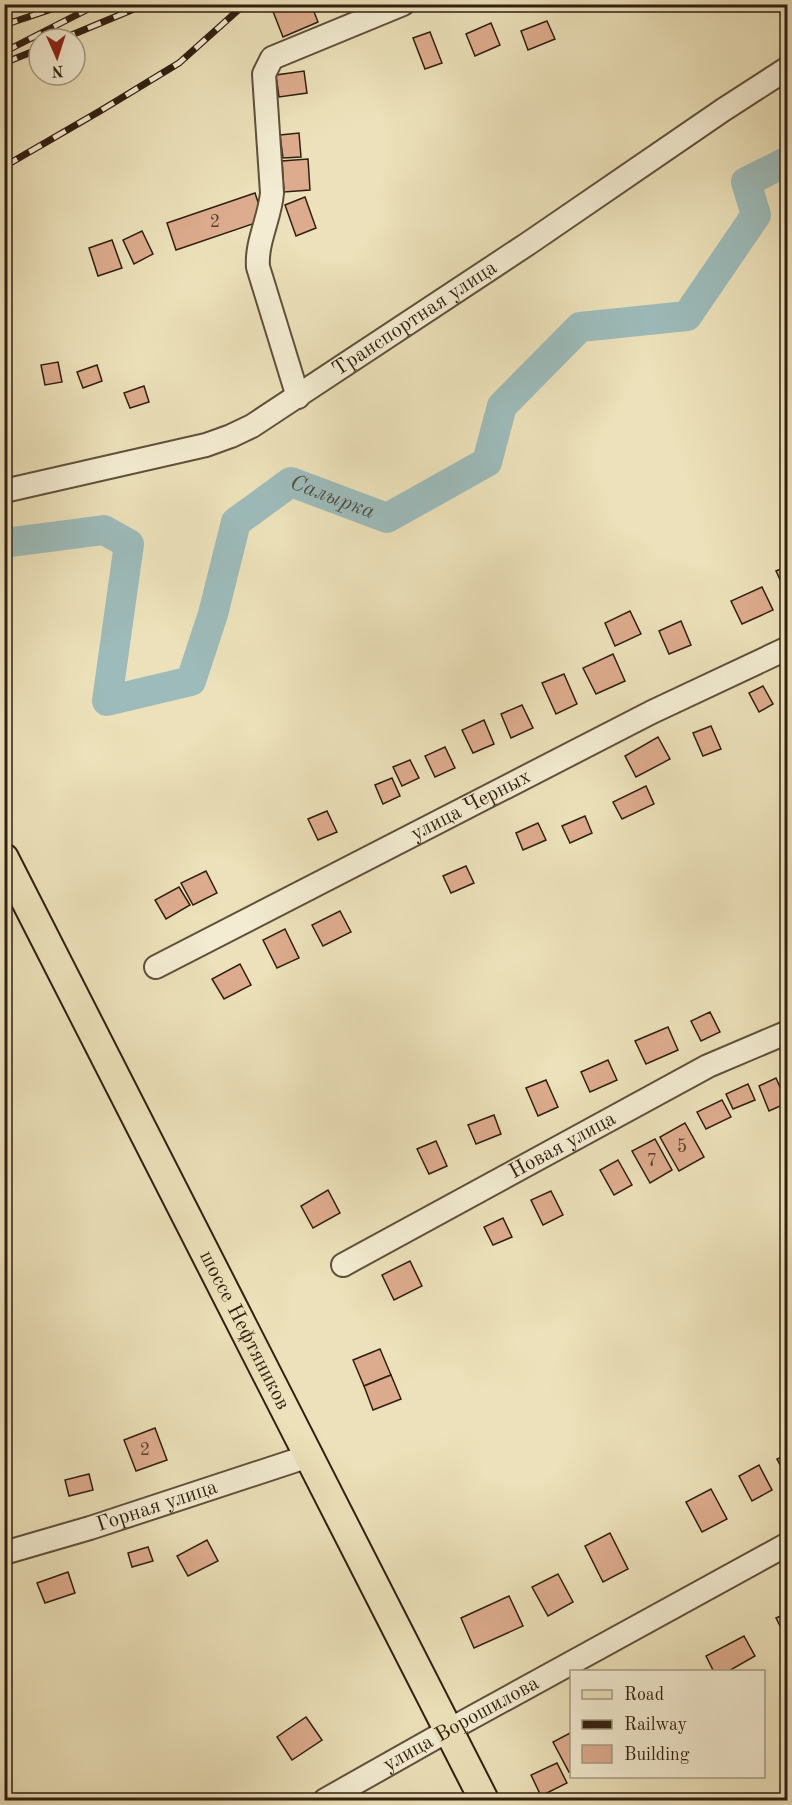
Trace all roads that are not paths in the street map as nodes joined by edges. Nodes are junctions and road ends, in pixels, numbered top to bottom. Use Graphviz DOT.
graph roads {
  1 [pos="403,4"];
  2 [pos="788,68"];
  3 [pos="298,397"];
  4 [pos="4,491"];
  5 [pos="788,648"];
  6 [pos="4,858"];
  7 [pos="156,967"];
  8 [pos="788,1032"];
  9 [pos="343,1265"];
  10 [pos="309,1456"];
  11 [pos="788,1544"];
  12 [pos="4,1553"];
  13 [pos="449,1730"];
  14 [pos="325,1800"];
  15 [pos="484,1800"];
  1 -- 3 [label="street"];
  2 -- 3 [label="street, Транспортная улица"];
  3 -- 4 [label="street, Транспортная улица"];
  5 -- 7 [label="street, улица Черных"];
  6 -- 10 [label="main road, шоссе Нефтяников"];
  8 -- 9 [label="street, Новая улица"];
  10 -- 12 [label="street, Горная улица"];
  10 -- 13 [label="main road, шоссе Нефтяников"];
  11 -- 13 [label="street, улица Ворошилова"];
  13 -- 14 [label="street, улица Ворошилова"];
  13 -- 15 [label="main road, шоссе Нефтяников"];
}
